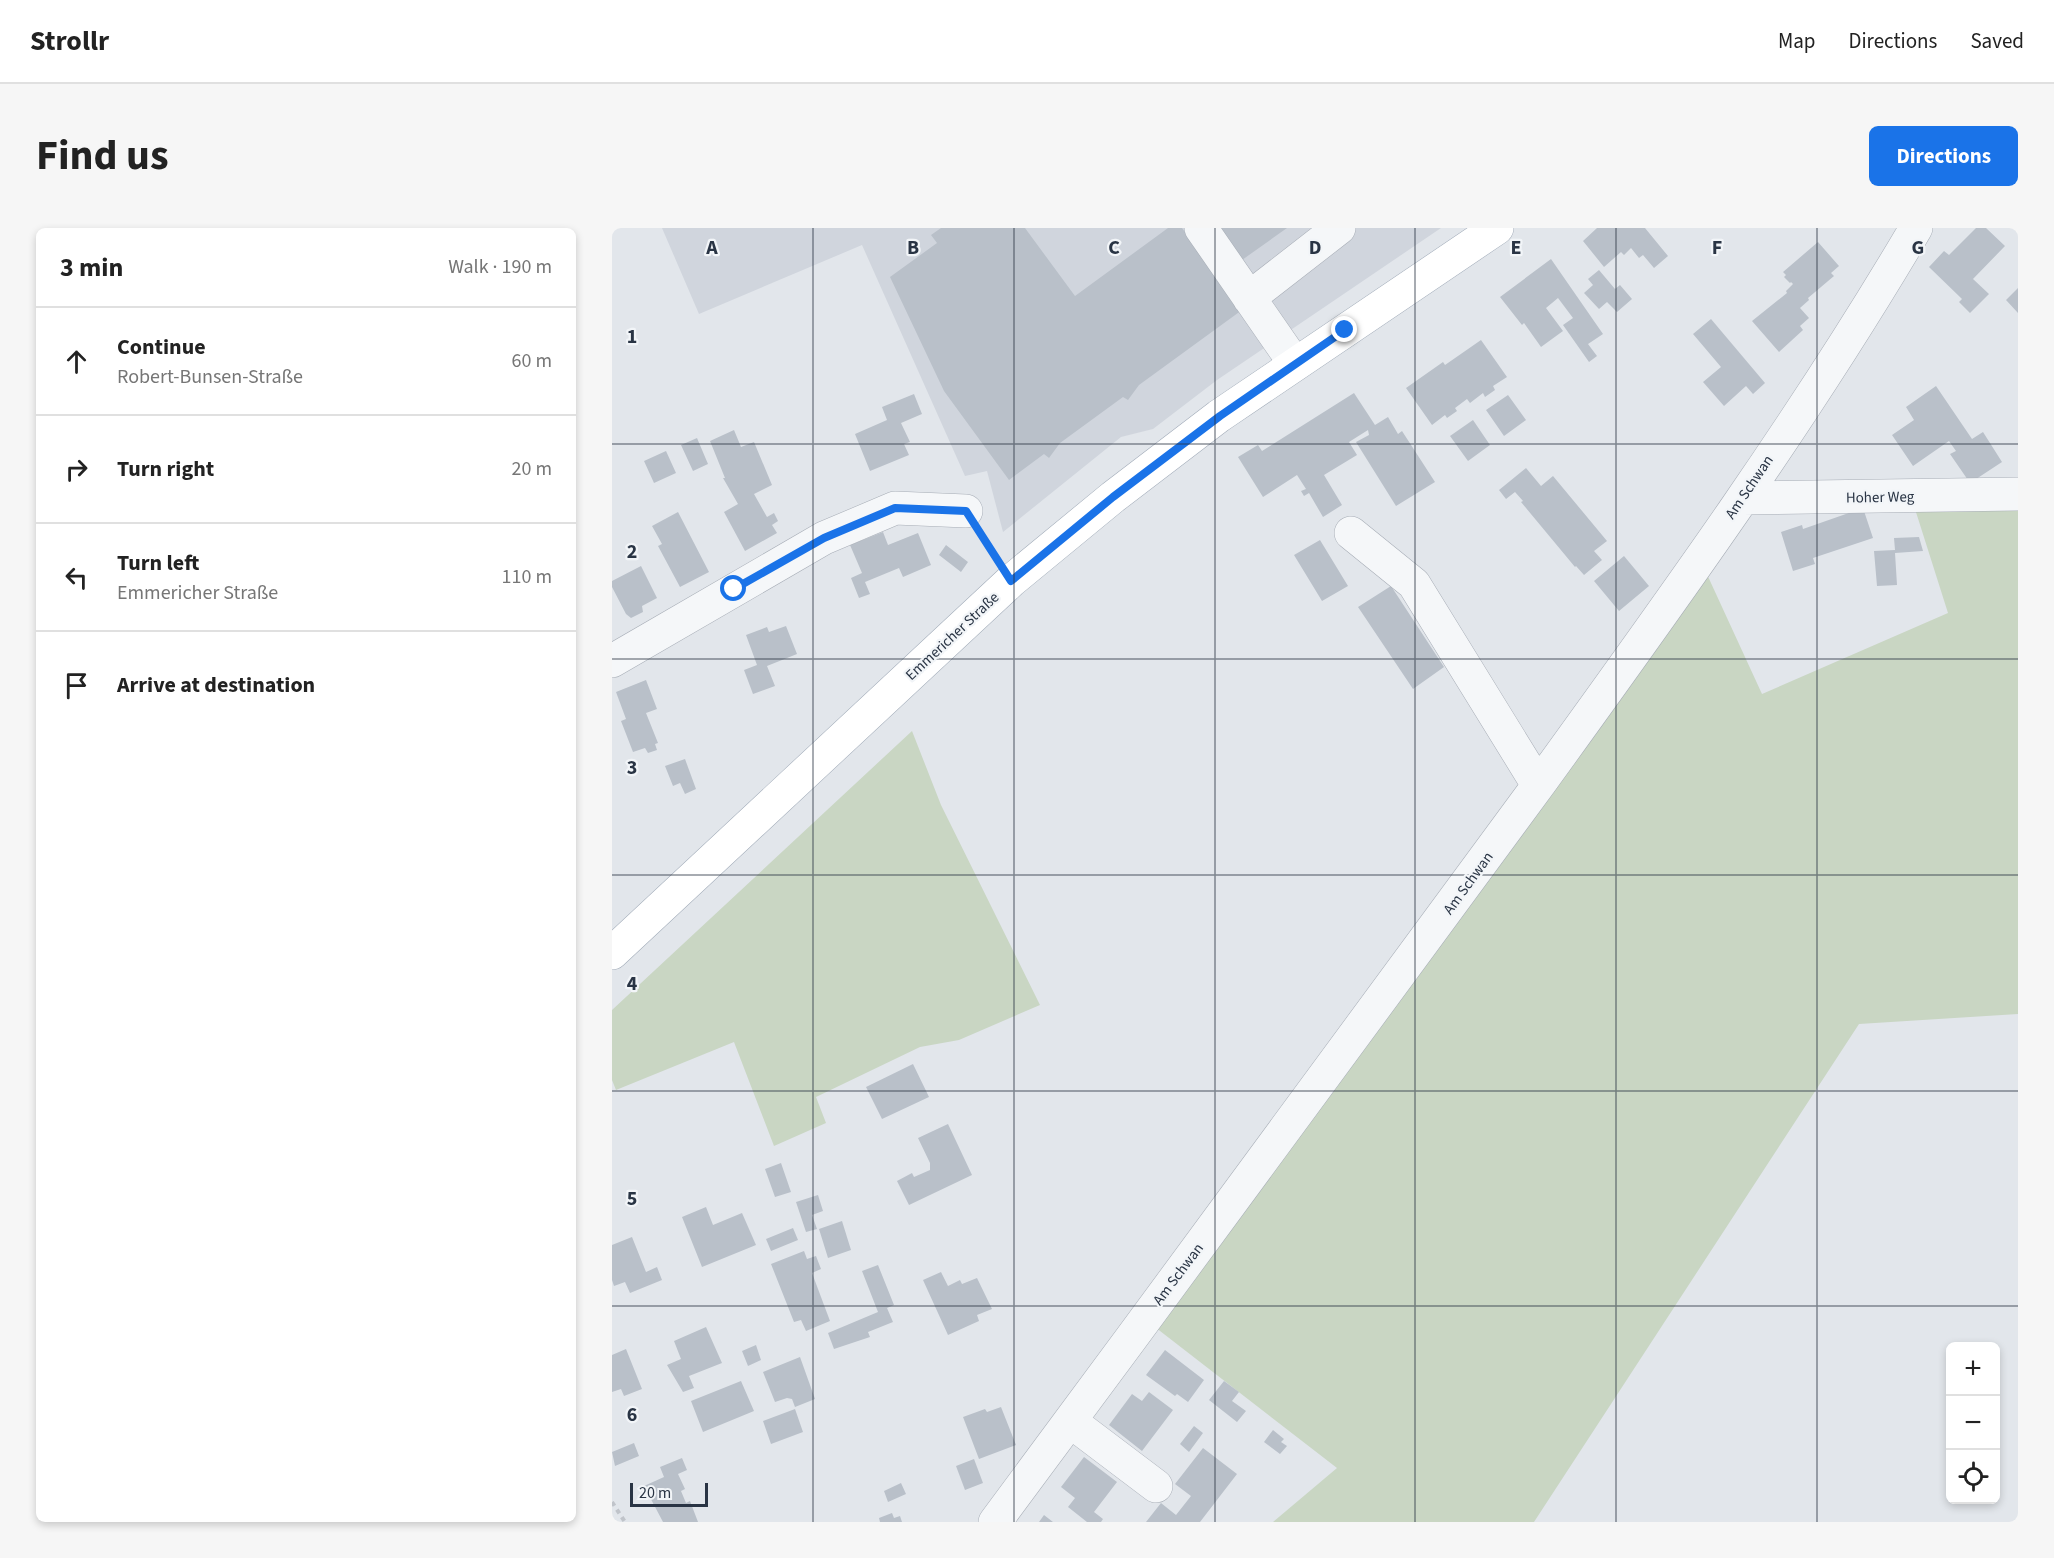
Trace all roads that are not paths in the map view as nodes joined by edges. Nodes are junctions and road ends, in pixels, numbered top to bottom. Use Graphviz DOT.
graph roads {
  1 [pos="1201,228"];
  2 [pos="1339,228"];
  3 [pos="1497,228"];
  4 [pos="1916,228"];
  5 [pos="1249,298"];
  6 [pos="1295,364"];
  7 [pos="2018,494"];
  8 [pos="1743,498"];
  9 [pos="966,511"];
  10 [pos="1351,533"];
  11 [pos="612,661"];
  12 [pos="1539,785"];
  13 [pos="612,953"];
  14 [pos="1070,1421"];
  15 [pos="1156,1486"];
  16 [pos="995,1522"];
  1 -- 5 [label="street"];
  2 -- 5 [label="street"];
  3 -- 6 [label="main road, Emmericher Straße"];
  4 -- 8 [label="street, Am Schwan"];
  5 -- 6 [label="street"];
  6 -- 13 [label="main road, Emmericher Straße"];
  7 -- 8 [label="street, Hoher Weg"];
  8 -- 12 [label="street, Am Schwan"];
  9 -- 11 [label="street"];
  10 -- 12 [label="street"];
  12 -- 14 [label="street, Am Schwan"];
  14 -- 15 [label="street"];
  14 -- 16 [label="street, Am Schwan"];
}
